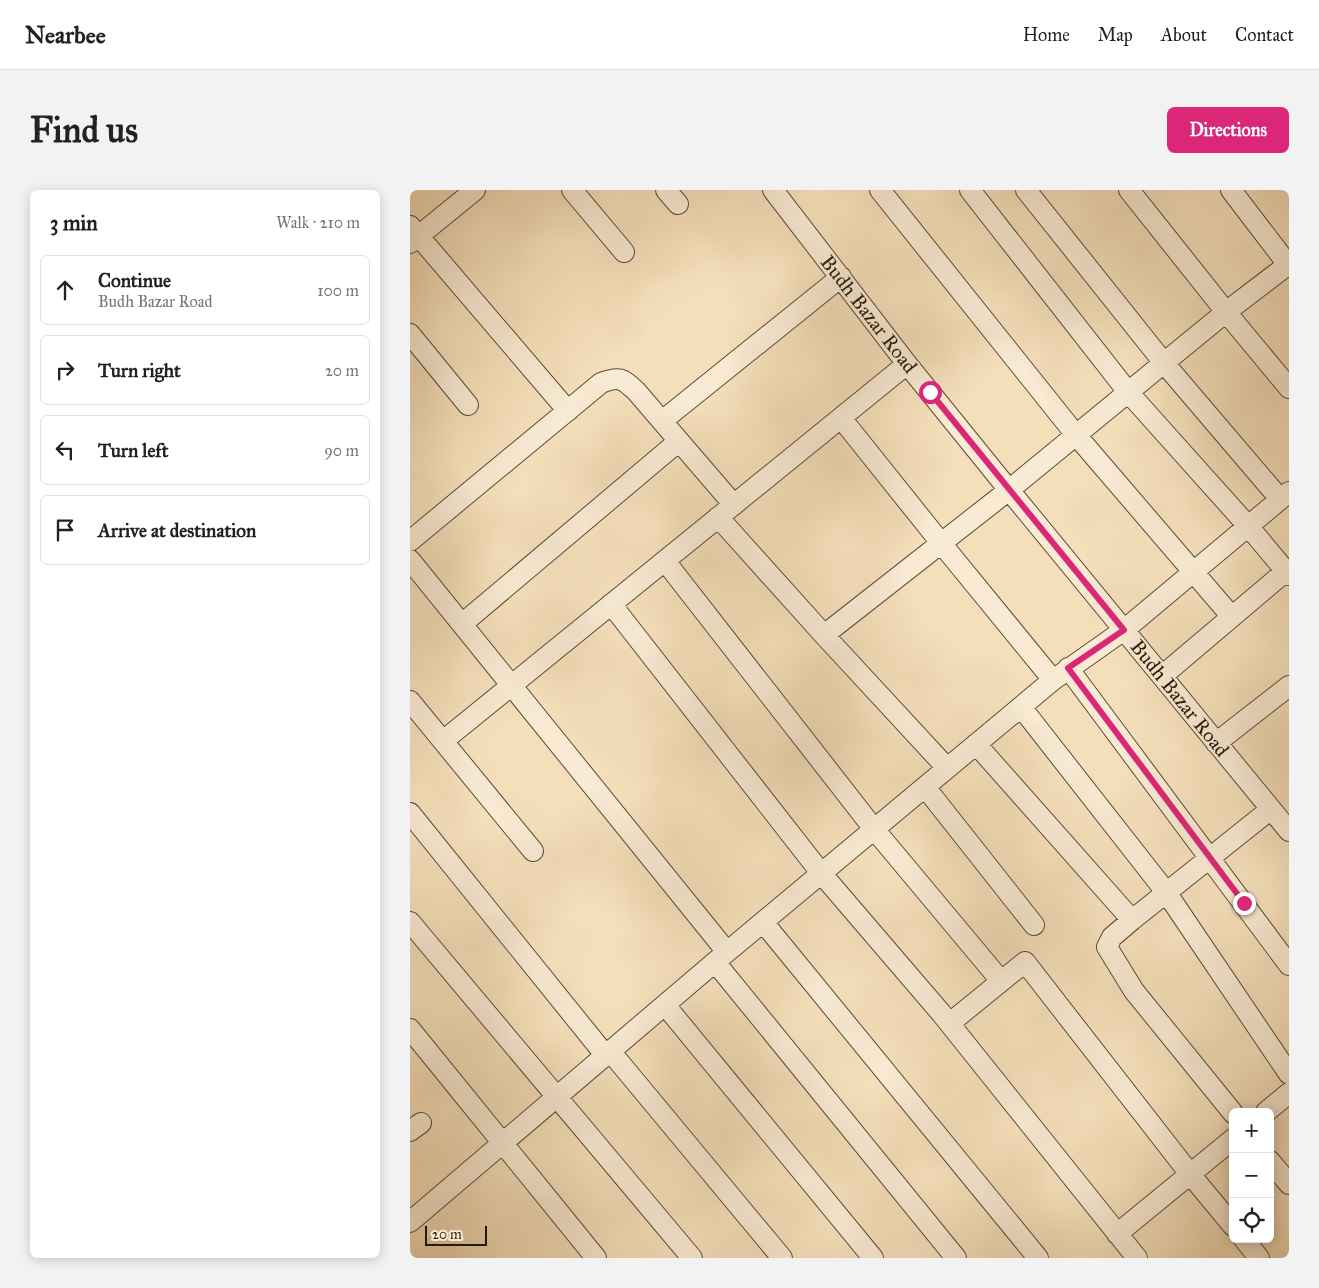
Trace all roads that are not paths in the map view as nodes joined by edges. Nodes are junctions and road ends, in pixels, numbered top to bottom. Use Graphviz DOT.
graph roads {
  1 [pos="475,190"];
  2 [pos="572,190"];
  3 [pos="772,190"];
  4 [pos="880,190"];
  5 [pos="970,190"];
  6 [pos="1026,190"];
  7 [pos="1129,190"];
  8 [pos="1231,190"];
  9 [pos="413,235"];
  10 [pos="624,252"];
  11 [pos="1289,265"];
  12 [pos="842,277"];
  13 [pos="1226,312"];
  14 [pos="410,334"];
  15 [pos="1164,363"];
  16 [pos="907,364"];
  17 [pos="1289,388"];
  18 [pos="1128,392"];
  19 [pos="468,405"];
  20 [pos="568,410"];
  21 [pos="841,418"];
  22 [pos="662,420"];
  23 [pos="1076,435"];
  24 [pos="679,441"];
  25 [pos="1008,490"];
  26 [pos="1284,495"];
  27 [pos="726,511"];
  28 [pos="1248,526"];
  29 [pos="410,541"];
  30 [pos="941,543"];
  31 [pos="410,560"];
  32 [pos="665,561"];
  33 [pos="1194,571"];
  34 [pos="1287,573"];
  35 [pos="611,604"];
  36 [pos="1232,617"];
  37 [pos="462,624"];
  38 [pos="1124,630"];
  39 [pos="824,635"];
  40 [pos="1061,674"];
  41 [pos="1162,676"];
  42 [pos="512,686"];
  43 [pos="1289,686"];
  44 [pos="410,701"];
  45 [pos="1021,707"];
  46 [pos="443,741"];
  47 [pos="1216,743"];
  48 [pos="976,744"];
  49 [pos="947,768"];
  50 [pos="925,786"];
  51 [pos="1271,809"];
  52 [pos="410,813"];
  53 [pos="874,829"];
  54 [pos="1289,831"];
  55 [pos="533,851"];
  56 [pos="1210,857"];
  57 [pos="822,873"];
  58 [pos="1166,892"];
  59 [pos="1132,920"];
  60 [pos="410,922"];
  61 [pos="763,922"];
  62 [pos="1034,925"];
  63 [pos="721,957"];
  64 [pos="1289,965"];
  65 [pos="1001,981"];
  66 [pos="665,1005"];
  67 [pos="950,1023"];
  68 [pos="410,1029"];
  69 [pos="608,1053"];
  70 [pos="1289,1074"];
  71 [pos="1289,1092"];
  72 [pos="557,1097"];
  73 [pos="1229,1108"];
  74 [pos="1271,1108"];
  75 [pos="1229,1142"];
  76 [pos="502,1144"];
  77 [pos="1274,1165"];
  78 [pos="1190,1174"];
  79 [pos="1289,1184"];
  80 [pos="1229,1221"];
  81 [pos="410,1222"];
  82 [pos="1118,1234"];
  83 [pos="1247,1243"];
  84 [pos="596,1258"];
  85 [pos="692,1258"];
  86 [pos="782,1258"];
  87 [pos="873,1258"];
  88 [pos="956,1258"];
  89 [pos="1038,1258"];
  90 [pos="1137,1258"];
  91 [pos="1260,1258"];
  1 -- 9 [label="street"];
  2 -- 10 [label="street"];
  3 -- 12 [label="street, Budh Bazar Road"];
  4 -- 23 [label="street"];
  5 -- 18 [label="street"];
  6 -- 15 [label="street"];
  7 -- 13 [label="street"];
  8 -- 11 [label="street"];
  9 -- 20 [label="street"];
  11 -- 13 [label="street"];
  12 -- 16 [label="street, Budh Bazar Road"];
  12 -- 22 [label="street"];
  13 -- 15 [label="street"];
  13 -- 17 [label="street"];
  14 -- 19 [label="street"];
  15 -- 18 [label="street"];
  15 -- 26 [label="street"];
  16 -- 21 [label="street"];
  16 -- 25 [label="street, Budh Bazar Road"];
  18 -- 23 [label="street"];
  18 -- 28 [label="street"];
  20 -- 22 [label="street"];
  20 -- 29 [label="street"];
  21 -- 27 [label="street"];
  21 -- 30 [label="street"];
  22 -- 24 [label="street"];
  23 -- 25 [label="street"];
  23 -- 33 [label="street"];
  24 -- 27 [label="street"];
  24 -- 37 [label="street"];
  25 -- 30 [label="street"];
  25 -- 38 [label="street, Budh Bazar Road"];
  26 -- 28 [label="street"];
  27 -- 32 [label="street"];
  27 -- 39 [label="street"];
  28 -- 33 [label="street"];
  28 -- 34 [label="street"];
  30 -- 39 [label="street"];
  30 -- 40 [label="street"];
  31 -- 37 [label="street"];
  32 -- 35 [label="street"];
  32 -- 53 [label="street"];
  33 -- 36 [label="street"];
  33 -- 38 [label="street"];
  34 -- 36 [label="street"];
  35 -- 42 [label="street"];
  35 -- 57 [label="street"];
  36 -- 41 [label="street"];
  37 -- 42 [label="street"];
  38 -- 40 [label="street"];
  38 -- 41 [label="street, Budh Bazar Road"];
  39 -- 49 [label="street"];
  40 -- 45 [label="street"];
  40 -- 56 [label="street"];
  41 -- 47 [label="street, Budh Bazar Road"];
  42 -- 46 [label="street"];
  42 -- 63 [label="street"];
  43 -- 47 [label="street"];
  44 -- 46 [label="street"];
  45 -- 48 [label="street"];
  45 -- 58 [label="street"];
  46 -- 55 [label="street"];
  47 -- 51 [label="street, Budh Bazar Road"];
  48 -- 49 [label="street"];
  48 -- 59 [label="street"];
  49 -- 50 [label="street"];
  50 -- 53 [label="street"];
  50 -- 62 [label="street"];
  51 -- 54 [label="street, Budh Bazar Road"];
  51 -- 56 [label="street"];
  52 -- 69 [label="street"];
  53 -- 57 [label="street"];
  53 -- 65 [label="street"];
  56 -- 58 [label="street"];
  56 -- 64 [label="street"];
  57 -- 61 [label="street"];
  57 -- 67 [label="street"];
  58 -- 59 [label="street"];
  58 -- 70 [label="street"];
  59 -- 73 [label="street"];
  60 -- 72 [label="street"];
  61 -- 63 [label="street"];
  61 -- 89 [label="street"];
  63 -- 66 [label="street"];
  63 -- 88 [label="street"];
  65 -- 67 [label="street"];
  65 -- 78 [label="street"];
  66 -- 69 [label="street"];
  66 -- 87 [label="street"];
  67 -- 82 [label="street"];
  68 -- 76 [label="street"];
  69 -- 72 [label="street"];
  69 -- 86 [label="street"];
  71 -- 74 [label="street"];
  72 -- 76 [label="street"];
  72 -- 85 [label="street"];
  75 -- 78 [label="street"];
  76 -- 81 [label="street"];
  76 -- 84 [label="street"];
  77 -- 79 [label="street"];
  78 -- 80 [label="street"];
  78 -- 82 [label="street"];
  82 -- 90 [label="street"];
  83 -- 91 [label="street"];
}
